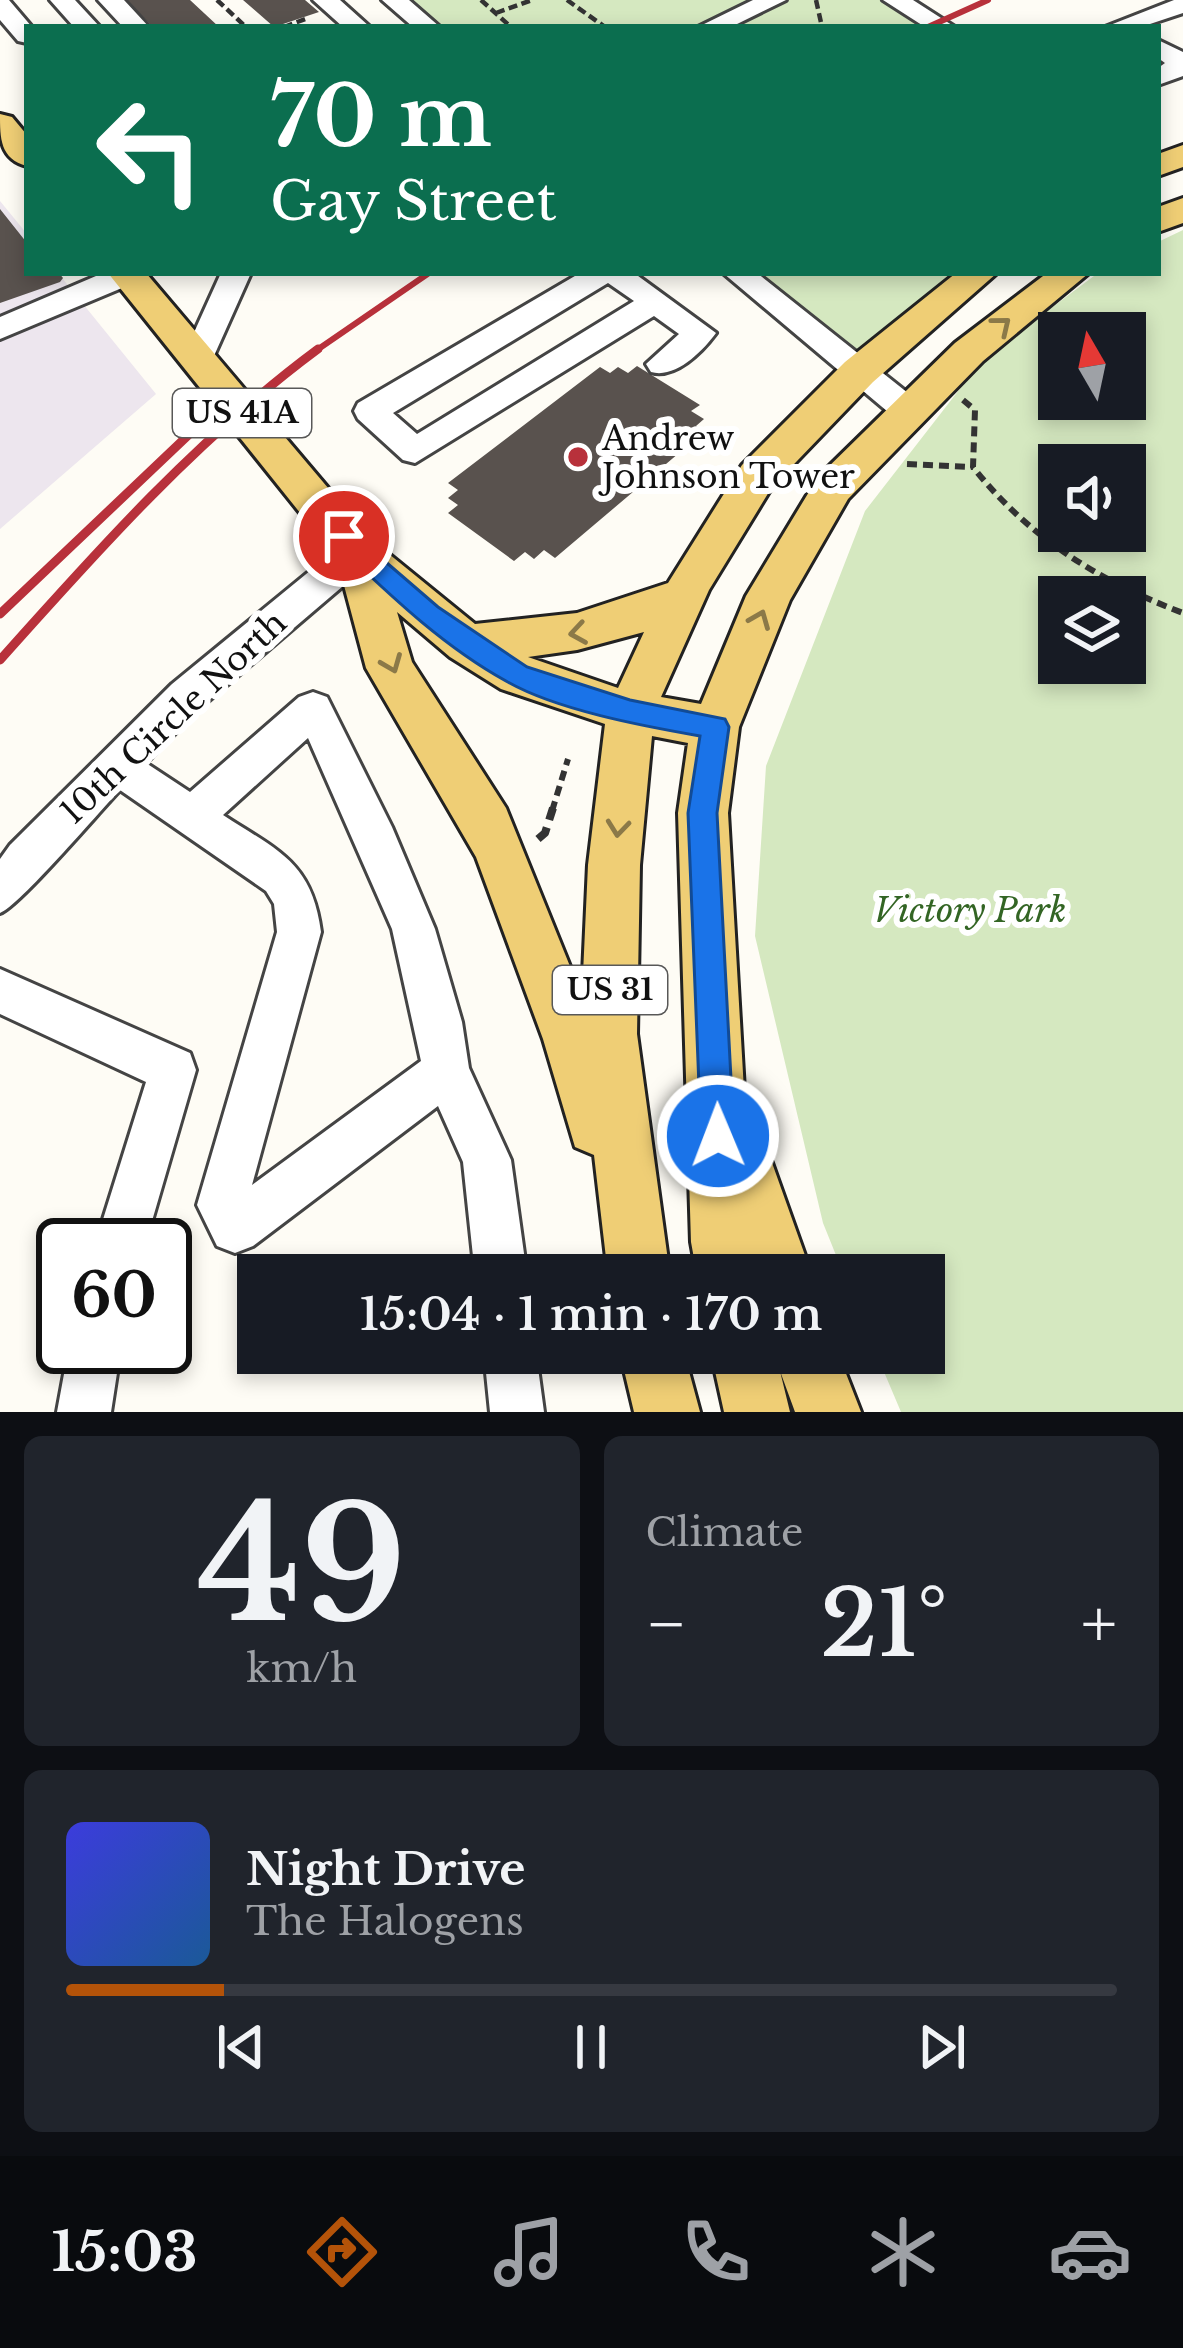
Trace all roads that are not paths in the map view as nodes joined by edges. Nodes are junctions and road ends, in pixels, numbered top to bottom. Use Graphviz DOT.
graph roads {
  1 [pos="62,0"];
  2 [pos="110,0"];
  3 [pos="325,0"];
  4 [pos="394,0"];
  5 [pos="774,0"];
  6 [pos="895,0"];
  7 [pos="1183,4"];
  8 [pos="0,5"];
  9 [pos="85,24"];
  10 [pos="134,24"];
  11 [pos="354,24"];
  12 [pos="424,24"];
  13 [pos="717,24"];
  14 [pos="938,24"];
  15 [pos="1129,24"];
  16 [pos="24,33"];
  17 [pos="1161,48"];
  18 [pos="1161,76"];
  19 [pos="0,124"];
  20 [pos="24,152"];
  21 [pos="123,276"];
  22 [pos="130,276"];
  23 [pos="235,276"];
  24 [pos="597,276"];
  25 [pos="618,276"];
  26 [pos="742,276"];
  27 [pos="975,276"];
  28 [pos="1067,276"];
  29 [pos="655,302"];
  30 [pos="0,329"];
  31 [pos="198,359"];
  32 [pos="662,364"];
  33 [pos="860,372"];
  34 [pos="906,409"];
  35 [pos="357,553"];
  36 [pos="683,596"];
  37 [pos="466,644"];
  38 [pos="630,712"];
  39 [pos="716,727"];
  40 [pos="116,765"];
  41 [pos="194,814"];
  42 [pos="0,892"];
  43 [pos="0,991"];
  44 [pos="446,1070"];
  45 [pos="717,1094"];
  46 [pos="128,1218"];
  47 [pos="498,1254"];
  48 [pos="633,1254"];
  49 [pos="636,1254"];
  50 [pos="724,1254"];
  51 [pos="774,1254"];
  52 [pos="90,1374"];
  53 [pos="512,1374"];
  54 [pos="748,1374"];
  55 [pos="814,1374"];
  56 [pos="84,1412"];
  57 [pos="517,1412"];
  58 [pos="757,1412"];
  59 [pos="828,1412"];
  1 -- 9 [label="street"];
  2 -- 10 [label="street"];
  3 -- 11 [label="street"];
  4 -- 12 [label="street"];
  5 -- 13 [label="street"];
  6 -- 14 [label="street"];
  7 -- 15 [label="street"];
  8 -- 16 [label="street"];
  17 -- 18 [label="street"];
  19 -- 20 [label="main road"];
  21 -- 30 [label="street"];
  22 -- 31 [label="main road, US 41A"];
  23 -- 31 [label="street"];
  24 -- 29 [label="street"];
  25 -- 29 [label="street"];
  26 -- 33 [label="street"];
  27 -- 33 [label="main road, US 31"];
  34 -- 28 [label="main road, US 31, one-way"];
  29 -- 32 [label="street"];
  31 -- 35 [label="main road, US 41A"];
  33 -- 34 [label="street"];
  33 -- 36 [label="main road, US 31"];
  39 -- 34 [label="main road, US 31, one-way"];
  35 -- 37 [label="main road, US 41A"];
  35 -- 40 [label="street, 10th Circle North"];
  35 -- 48 [label="main road, one-way"];
  36 -- 37 [label="main road, one-way"];
  36 -- 38 [label="main road, US 31"];
  37 -- 38 [label="main road, US 41A"];
  38 -- 39 [label="main road, US 41A"];
  38 -- 49 [label="main road, US 31, one-way"];
  39 -- 45 [label="main road, US 31"];
  40 -- 41 [label="street"];
  40 -- 42 [label="street, 10th Circle North"];
  41 -- 44 [label="street"];
  41 -- 44 [label="street"];
  43 -- 46 [label="street"];
  44 -- 47 [label="street"];
  45 -- 50 [label="main road, US 31"];
  45 -- 51 [label="main road"];
  52 -- 56 [label="street"];
  53 -- 57 [label="street"];
  54 -- 58 [label="main road"];
  55 -- 59 [label="main road"];
}
